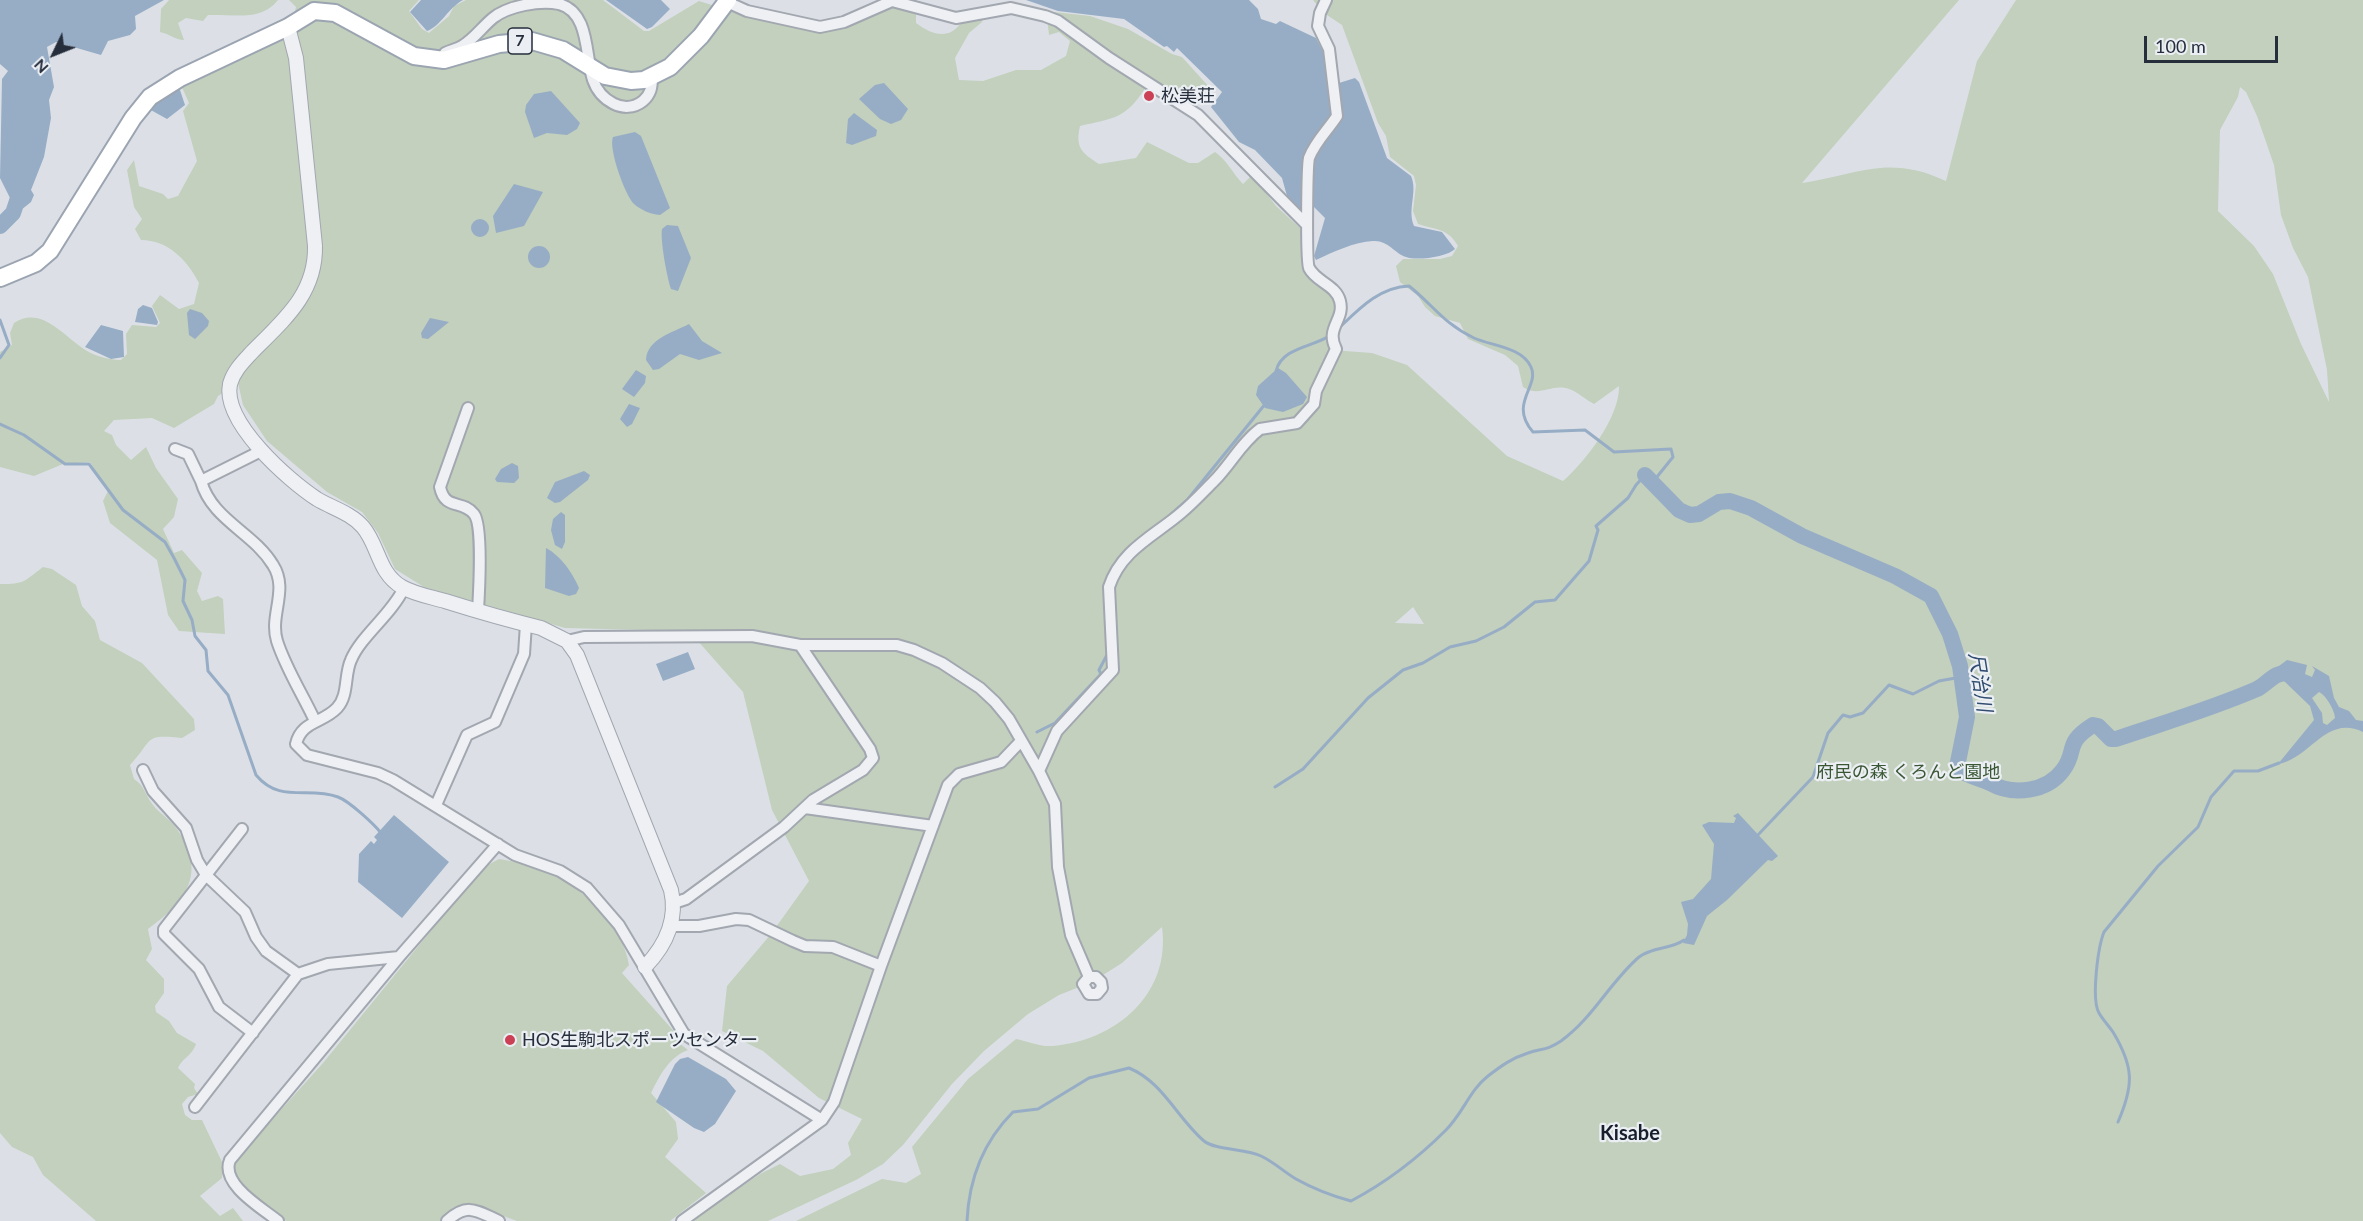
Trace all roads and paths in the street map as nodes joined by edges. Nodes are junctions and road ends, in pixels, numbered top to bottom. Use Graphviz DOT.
graph roads {
  1 [pos="1326,0"];
  2 [pos="728,1"];
  3 [pos="288,27"];
  4 [pos="440,60"];
  5 [pos="590,67"];
  6 [pos="652,77"];
  7 [pos="1308,219"];
  8 [pos="0,278"];
  9 [pos="468,408"];
  10 [pos="175,449"];
  11 [pos="261,451"];
  12 [pos="201,481"];
  13 [pos="404,588"];
  14 [pos="478,611"];
  15 [pos="526,624"];
  16 [pos="567,642"];
  17 [pos="800,645"];
  18 [pos="315,721"];
  19 [pos="1021,741"];
  20 [pos="143,770"];
  21 [pos="1039,771"];
  22 [pos="436,805"];
  23 [pos="805,808"];
  24 [pos="933,826"];
  25 [pos="242,829"];
  26 [pos="498,844"];
  27 [pos="206,875"];
  28 [pos="674,903"];
  29 [pos="671,926"];
  30 [pos="399,957"];
  31 [pos="881,966"];
  32 [pos="645,967"];
  33 [pos="298,974"];
  34 [pos="1089,977"];
  35 [pos="253,1033"];
  36 [pos="195,1107"];
  37 [pos="822,1120"];
  38 [pos="278,1221"];
  39 [pos="447,1221"];
  40 [pos="499,1221"];
  41 [pos="682,1221"];
  1 -- 7 [label="street"];
  2 -- 6 [label="main road, 7"];
  2 -- 7 [label="street"];
  3 -- 4 [label="main road, 7"];
  3 -- 8 [label="main road, 7"];
  3 -- 11 [label="street"];
  4 -- 5 [label="main road, 7"];
  4 -- 5 [label="street"];
  5 -- 6 [label="main road, 7"];
  5 -- 6 [label="street"];
  7 -- 21 [label="street"];
  9 -- 14 [label="street"];
  10 -- 12 [label="street"];
  11 -- 12 [label="street"];
  11 -- 13 [label="street"];
  12 -- 18 [label="street"];
  13 -- 14 [label="street"];
  13 -- 18 [label="street"];
  14 -- 15 [label="street"];
  15 -- 16 [label="street"];
  15 -- 22 [label="street"];
  16 -- 17 [label="street"];
  16 -- 28 [label="street"];
  17 -- 19 [label="street"];
  17 -- 23 [label="street"];
  18 -- 22 [label="street"];
  19 -- 21 [label="street"];
  19 -- 24 [label="street"];
  20 -- 27 [label="street"];
  21 -- 34 [label="street"];
  22 -- 26 [label="street"];
  23 -- 24 [label="street"];
  23 -- 28 [label="street"];
  24 -- 31 [label="street"];
  25 -- 27 [label="street"];
  26 -- 30 [label="street"];
  26 -- 32 [label="street"];
  27 -- 33 [label="street"];
  27 -- 35 [label="street"];
  28 -- 29 [label="street"];
  29 -- 31 [label="street"];
  29 -- 32 [label="street"];
  30 -- 33 [label="street"];
  30 -- 38 [label="street"];
  31 -- 37 [label="street"];
  32 -- 37 [label="street"];
  33 -- 35 [label="street"];
  35 -- 36 [label="street"];
  37 -- 41 [label="street"];
  39 -- 40 [label="street"];
}
